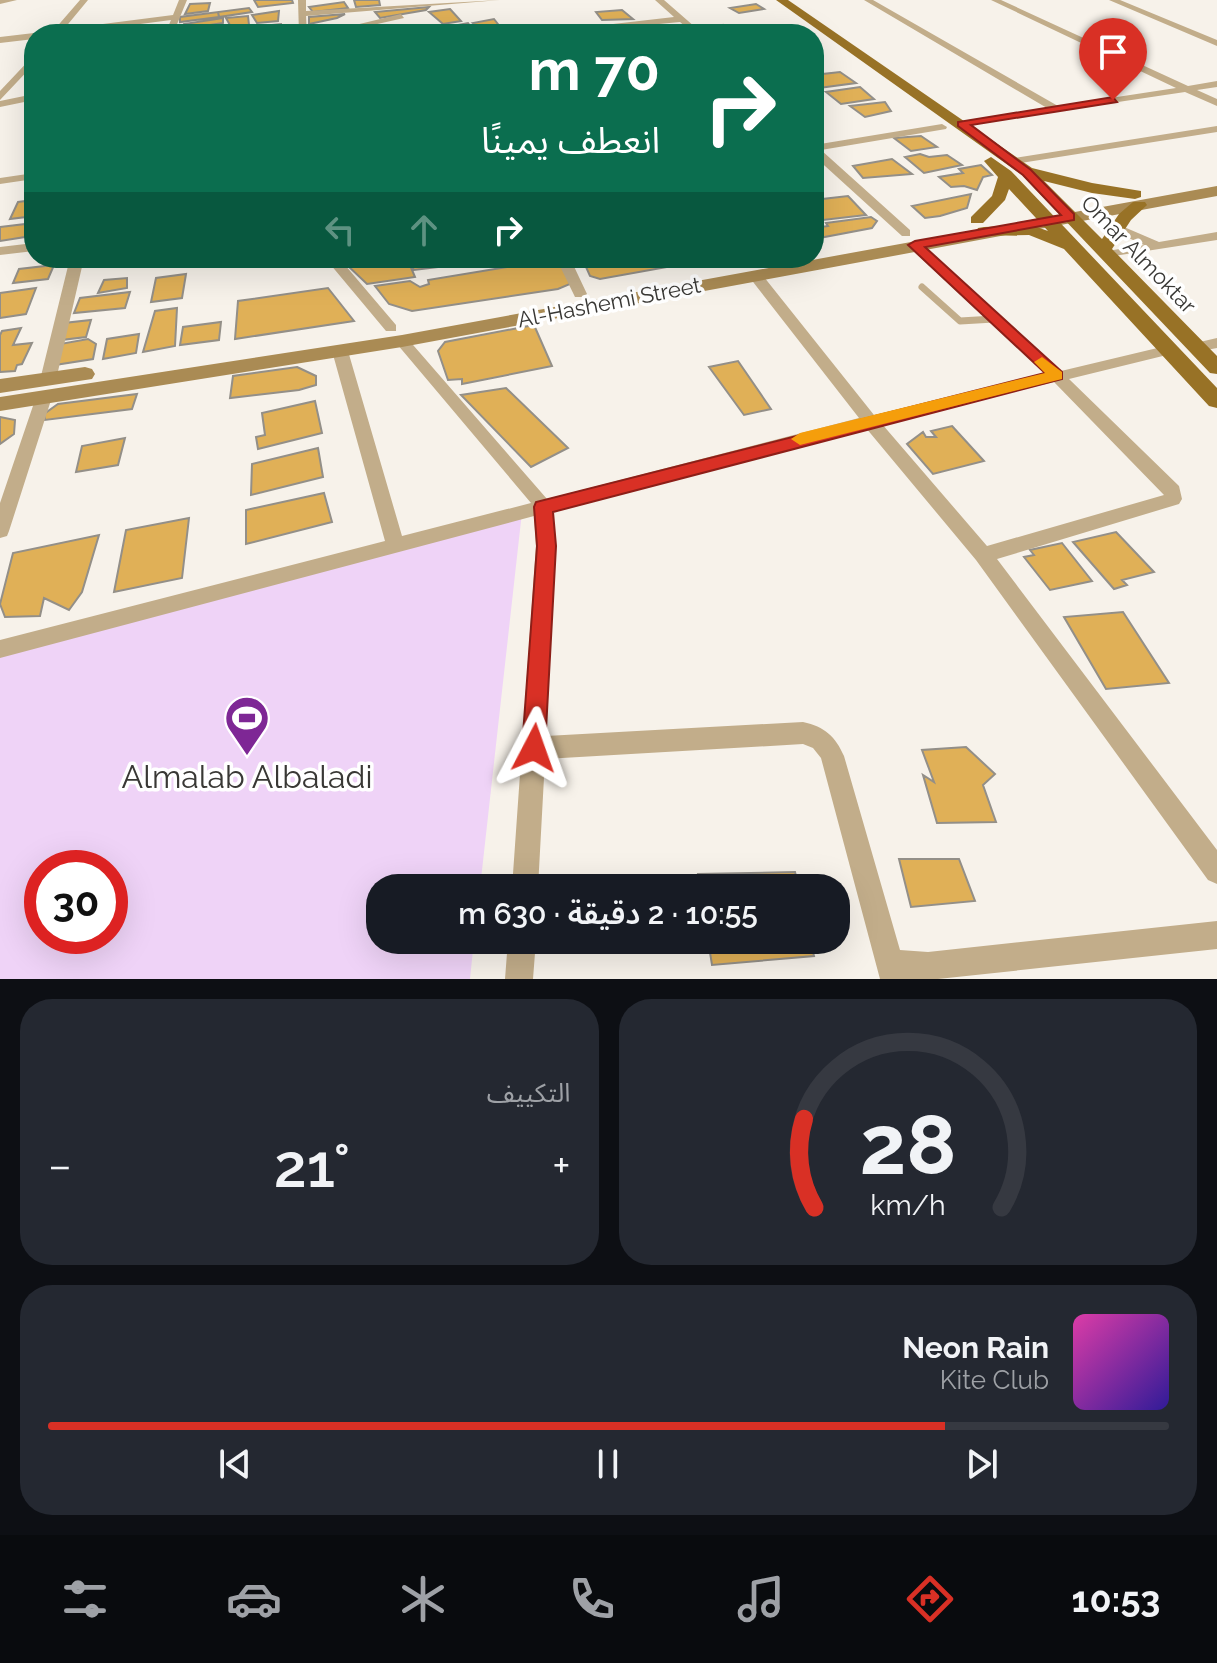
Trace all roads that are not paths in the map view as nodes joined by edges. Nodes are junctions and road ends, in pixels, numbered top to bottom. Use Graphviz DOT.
graph roads {
  1 [pos="13,0"];
  2 [pos="84,0"];
  3 [pos="183,0"];
  4 [pos="302,0"];
  5 [pos="496,0"];
  6 [pos="659,0"];
  7 [pos="766,0"];
  8 [pos="868,0"];
  9 [pos="995,0"];
  10 [pos="1113,0"];
  11 [pos="0,2"];
  12 [pos="436,3"];
  13 [pos="783,5"];
  14 [pos="303,14"];
  15 [pos="175,17"];
  16 [pos="681,19"];
  17 [pos="64,24"];
  18 [pos="123,24"];
  19 [pos="173,24"];
  20 [pos="303,24"];
  21 [pos="359,24"];
  22 [pos="643,24"];
  23 [pos="687,24"];
  24 [pos="803,24"];
  25 [pos="812,24"];
  26 [pos="824,32"];
  27 [pos="24,37"];
  28 [pos="0,40"];
  29 [pos="824,41"];
  30 [pos="1217,43"];
  31 [pos="24,69"];
  32 [pos="1217,84"];
  33 [pos="1187,88"];
  34 [pos="0,97"];
  35 [pos="24,99"];
  36 [pos="1217,103"];
  37 [pos="0,104"];
  38 [pos="1056,109"];
  39 [pos="962,124"];
  40 [pos="942,127"];
  41 [pos="1217,129"];
  42 [pos="824,147"];
  43 [pos="824,158"];
  44 [pos="1010,168"];
  45 [pos="1027,172"];
  46 [pos="24,177"];
  47 [pos="1217,179"];
  48 [pos="0,181"];
  49 [pos="1217,191"];
  50 [pos="1137,199"];
  51 [pos="1053,214"];
  52 [pos="980,226"];
  53 [pos="1117,228"];
  54 [pos="1217,236"];
  55 [pos="910,239"];
  56 [pos="1160,247"];
  57 [pos="24,248"];
  58 [pos="824,250"];
  59 [pos="0,251"];
  60 [pos="824,253"];
  61 [pos="1104,253"];
  62 [pos="1078,254"];
  63 [pos="75,268"];
  64 [pos="340,268"];
  65 [pos="568,268"];
  66 [pos="733,268"];
  67 [pos="736,268"];
  68 [pos="753,268"];
  69 [pos="922,287"];
  70 [pos="580,294"];
  71 [pos="994,319"];
  72 [pos="396,335"];
  73 [pos="1217,343"];
  74 [pos="1196,347"];
  75 [pos="1170,350"];
  76 [pos="340,351"];
  77 [pos="1217,368"];
  78 [pos="1056,375"];
  79 [pos="0,386"];
  80 [pos="46,388"];
  81 [pos="1217,401"];
  82 [pos="0,404"];
  83 [pos="870,421"];
  84 [pos="543,507"];
  85 [pos="0,531"];
  86 [pos="396,547"];
  87 [pos="983,555"];
  88 [pos="0,649"];
  89 [pos="534,748"];
  90 [pos="1217,871"];
  91 [pos="526,874"];
  92 [pos="1217,935"];
  93 [pos="521,954"];
  94 [pos="893,972"];
  95 [pos="519,979"];
  1 -- 11 [label="street"];
  2 -- 17 [label="street"];
  3 -- 15 [label="street"];
  4 -- 14 [label="street"];
  5 -- 12 [label="street"];
  6 -- 16 [label="street"];
  7 -- 13 [label="main road"];
  8 -- 38 [label="street"];
  9 -- 33 [label="street"];
  10 -- 30 [label="street"];
  12 -- 14 [label="street"];
  12 -- 21 [label="street"];
  13 -- 24 [label="main road"];
  13 -- 25 [label="main road"];
  14 -- 20 [label="street"];
  15 -- 18 [label="street"];
  15 -- 19 [label="street"];
  16 -- 22 [label="street"];
  16 -- 23 [label="street"];
  26 -- 39 [label="main road"];
  27 -- 28 [label="street"];
  29 -- 40 [label="main road"];
  31 -- 34 [label="street"];
  32 -- 33 [label="street"];
  33 -- 36 [label="street"];
  33 -- 38 [label="street"];
  35 -- 37 [label="street"];
  38 -- 39 [label="street"];
  39 -- 44 [label="main road"];
  40 -- 42 [label="street"];
  40 -- 44 [label="main road"];
  41 -- 44 [label="street"];
  43 -- 55 [label="street"];
  44 -- 45 [label="main road"];
  44 -- 51 [label="main road"];
  44 -- 52 [label="main road"];
  45 -- 50 [label="main road"];
  45 -- 51 [label="main road"];
  46 -- 48 [label="street"];
  47 -- 50 [label="main road, Al-Hashemi Street"];
  49 -- 50 [label="main road, Al-Hashemi Street"];
  50 -- 51 [label="main road, Al-Hashemi Street"];
  50 -- 53 [label="main road"];
  51 -- 52 [label="main road, Al-Hashemi Street"];
  51 -- 61 [label="main road, Omar Almoktar"];
  51 -- 62 [label="main road, Omar Almoktar"];
  52 -- 55 [label="main road, Al-Hashemi Street"];
  52 -- 62 [label="main road"];
  53 -- 56 [label="street"];
  53 -- 61 [label="main road"];
  54 -- 56 [label="street"];
  55 -- 58 [label="main road, Al-Hashemi Street"];
  55 -- 60 [label="main road, Al-Hashemi Street"];
  55 -- 71 [label="street"];
  56 -- 61 [label="street"];
  57 -- 59 [label="street"];
  61 -- 74 [label="main road, Omar Almoktar"];
  62 -- 75 [label="main road, Omar Almoktar"];
  63 -- 80 [label="street"];
  64 -- 72 [label="street"];
  65 -- 70 [label="street"];
  66 -- 70 [label="main road, Al-Hashemi Street"];
  67 -- 72 [label="main road, Al-Hashemi Street"];
  68 -- 83 [label="street"];
  69 -- 71 [label="lane"];
  70 -- 72 [label="main road, Al-Hashemi Street"];
  71 -- 78 [label="street"];
  72 -- 76 [label="main road, Al-Hashemi Street"];
  72 -- 80 [label="main road, Al-Hashemi Street"];
  72 -- 84 [label="street"];
  73 -- 74 [label="street"];
  74 -- 77 [label="main road, Omar Almoktar"];
  75 -- 78 [label="street"];
  75 -- 81 [label="main road, Omar Almoktar"];
  76 -- 80 [label="main road, Al-Hashemi Street"];
  76 -- 86 [label="street"];
  78 -- 83 [label="street"];
  78 -- 87 [label="street"];
  79 -- 80 [label="main road, Al-Hashemi Street"];
  80 -- 82 [label="main road, Al-Hashemi Street"];
  80 -- 85 [label="street"];
  83 -- 84 [label="street"];
  83 -- 87 [label="street"];
  84 -- 86 [label="street"];
  84 -- 89 [label="street"];
  86 -- 88 [label="street"];
  87 -- 90 [label="street"];
  89 -- 91 [label="street"];
  89 -- 94 [label="street"];
  92 -- 94 [label="street"];
  93 -- 95 [label="street"];
}
